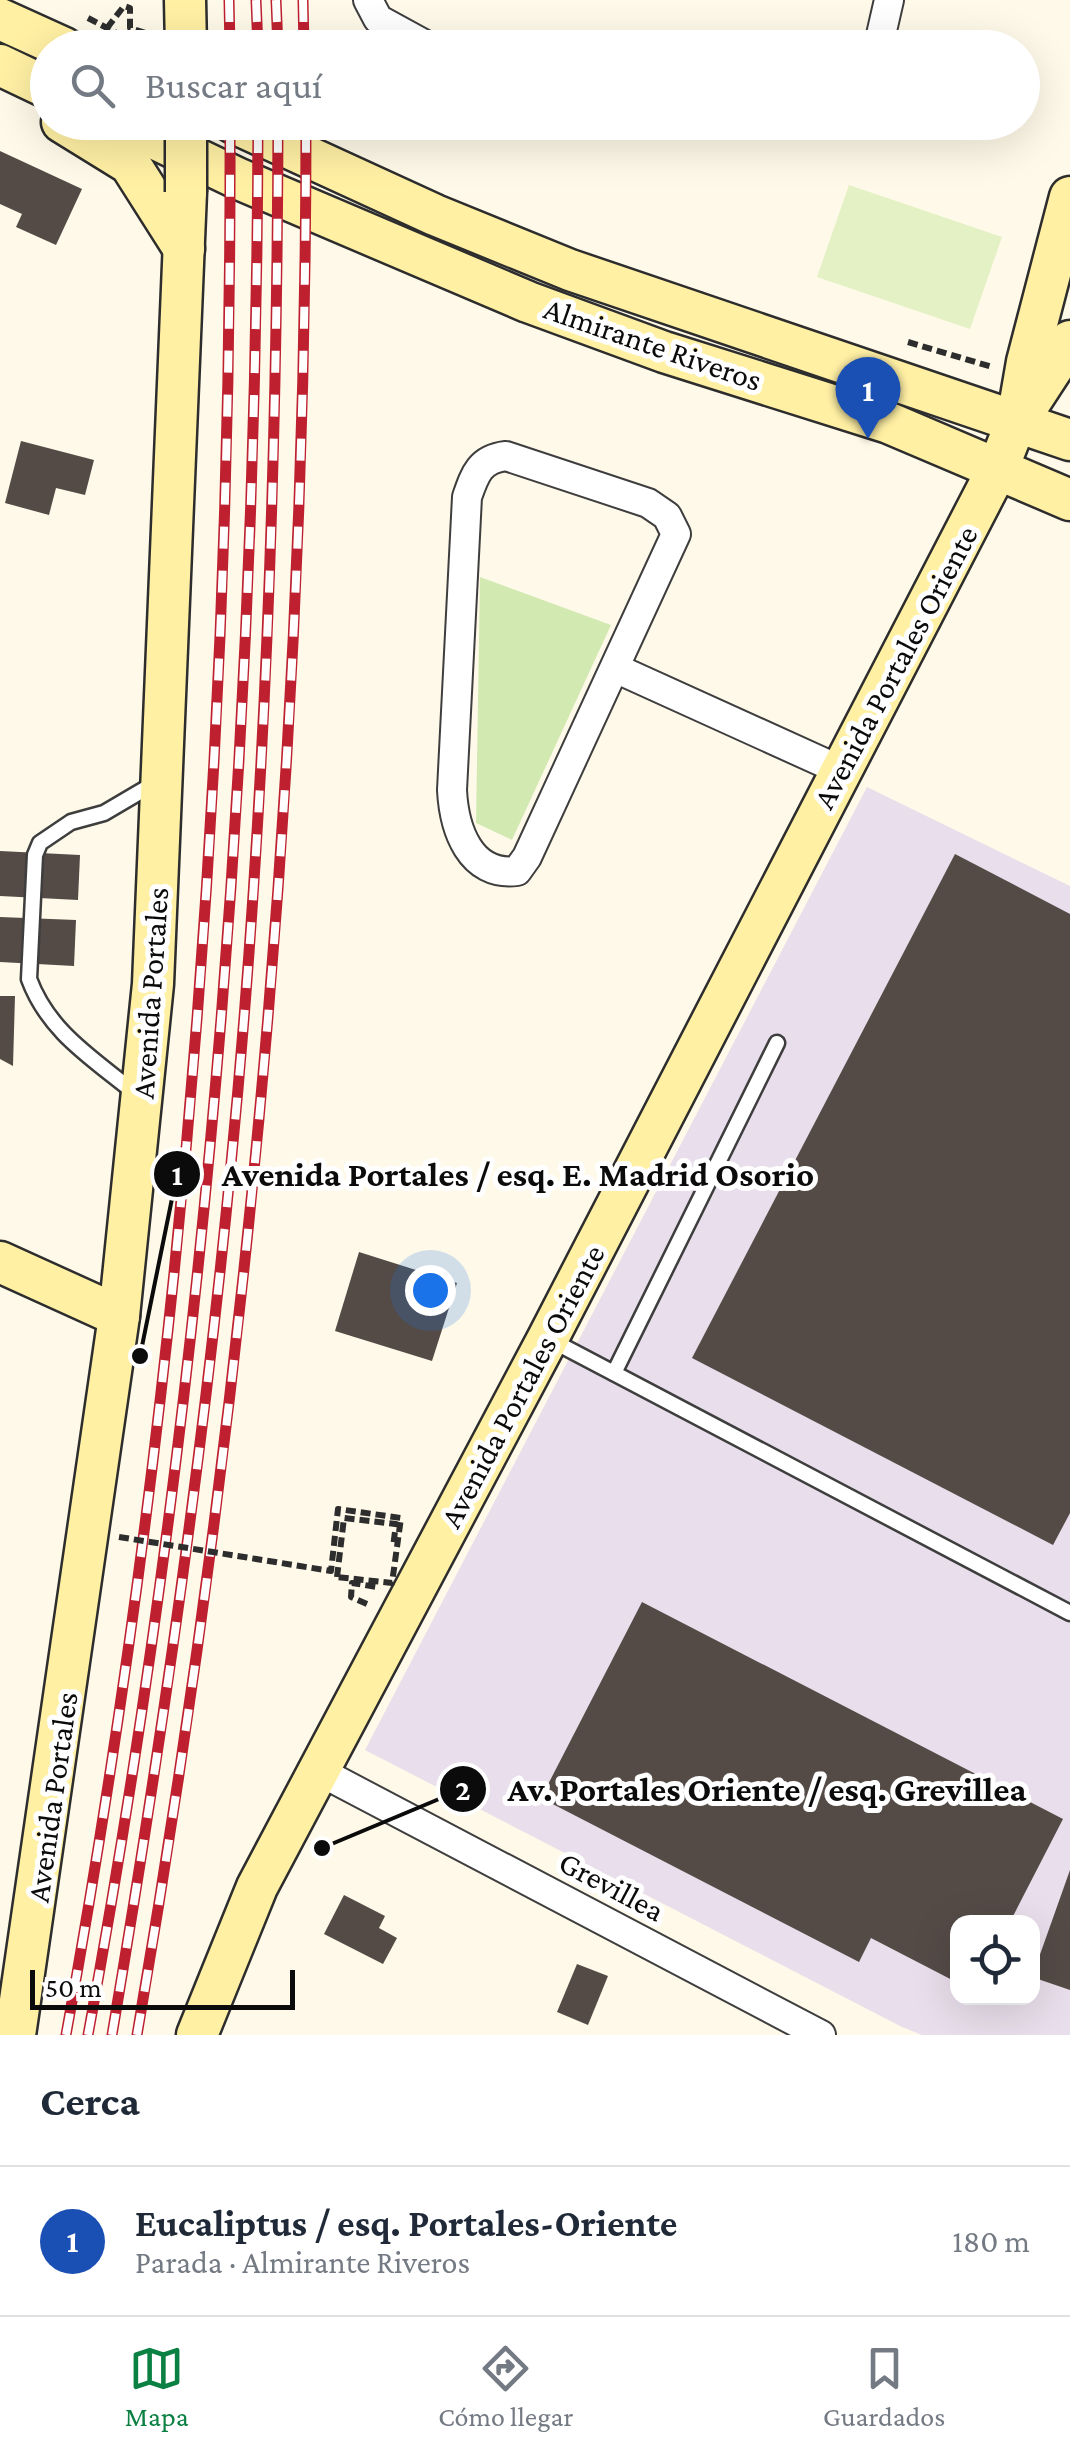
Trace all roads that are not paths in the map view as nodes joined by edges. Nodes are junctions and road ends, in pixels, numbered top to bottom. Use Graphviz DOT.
graph roads {
  1 [pos="185,0"];
  2 [pos="368,0"];
  3 [pos="889,0"];
  4 [pos="0,18"];
  5 [pos="186,30"];
  6 [pos="398,30"];
  7 [pos="882,30"];
  8 [pos="30,32"];
  9 [pos="0,65"];
  10 [pos="30,79"];
  11 [pos="0,94"];
  12 [pos="30,108"];
  13 [pos="91,140"];
  14 [pos="158,140"];
  15 [pos="186,140"];
  16 [pos="271,140"];
  17 [pos="1067,221"];
  18 [pos="184,251"];
  19 [pos="1070,341"];
  20 [pos="1017,420"];
  21 [pos="1070,440"];
  22 [pos="998,468"];
  23 [pos="1070,500"];
  24 [pos="615,668"];
  25 [pos="840,770"];
  26 [pos="164,777"];
  27 [pos="777,1043"];
  28 [pos="142,1099"];
  29 [pos="0,1262"];
  30 [pos="119,1316"];
  31 [pos="548,1338"];
  32 [pos="614,1373"];
  33 [pos="1070,1613"];
  34 [pos="318,1770"];
  35 [pos="16,2035"];
  36 [pos="196,2035"];
  37 [pos="822,2035"];
  1 -- 5 [label="main road"];
  2 -- 6 [label="street"];
  3 -- 7 [label="street"];
  4 -- 8 [label="main road"];
  9 -- 10 [label="main road"];
  11 -- 12 [label="main road"];
  13 -- 18 [label="main road"];
  14 -- 22 [label="main road, Almirante Riveros"];
  15 -- 18 [label="main road, Avenida Portales, bridge"];
  16 -- 20 [label="main road, Almirante Riveros"];
  17 -- 20 [label="main road, Avenida Portales Oriente"];
  18 -- 26 [label="main road, Avenida Portales"];
  19 -- 20 [label="main road, Avenida Portales Oriente"];
  20 -- 21 [label="main road, Almirante Riveros"];
  20 -- 22 [label="main road, Avenida Portales Oriente"];
  22 -- 23 [label="main road, Almirante Riveros"];
  22 -- 25 [label="main road, Avenida Portales Oriente"];
  24 -- 24 [label="street"];
  24 -- 25 [label="street"];
  25 -- 31 [label="main road, Avenida Portales Oriente"];
  26 -- 28 [label="main road, Avenida Portales"];
  26 -- 28 [label="lane"];
  27 -- 32 [label="lane"];
  28 -- 30 [label="main road, Avenida Portales"];
  29 -- 30 [label="main road"];
  30 -- 35 [label="main road, Avenida Portales"];
  31 -- 32 [label="lane"];
  31 -- 34 [label="main road, Avenida Portales Oriente"];
  32 -- 33 [label="lane"];
  34 -- 36 [label="main road, Avenida Portales Oriente"];
  34 -- 37 [label="street, Grevillea"];
}
